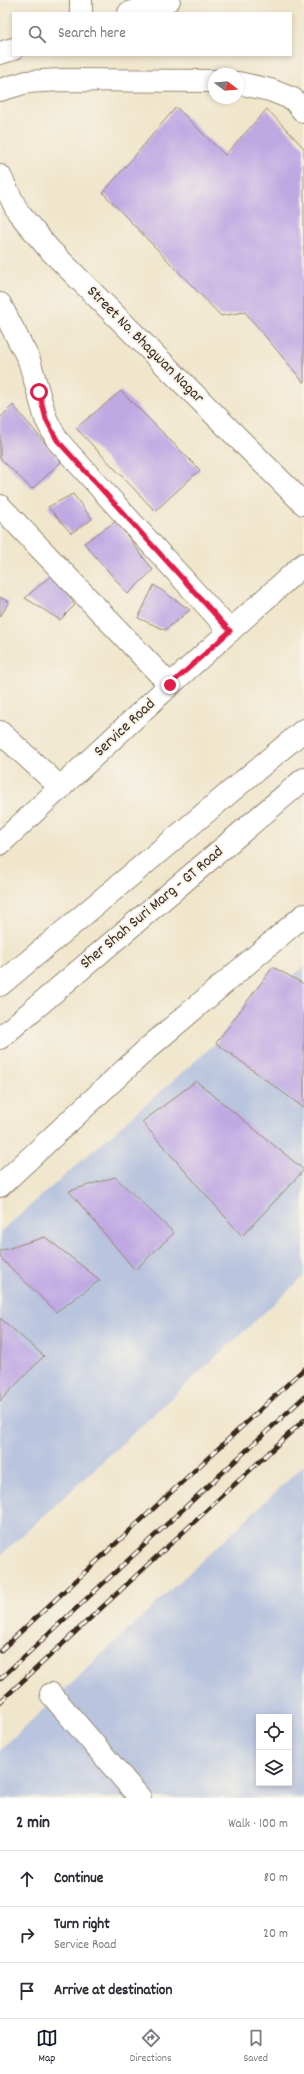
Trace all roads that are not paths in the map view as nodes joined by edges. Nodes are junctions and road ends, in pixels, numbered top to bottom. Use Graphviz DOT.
graph roads {
  1 [pos="81,0"];
  2 [pos="169,0"];
  3 [pos="81,12"];
  4 [pos="131,12"];
  5 [pos="12,49"];
  6 [pos="0,53"];
  7 [pos="208,81"];
  8 [pos="244,84"];
  9 [pos="0,90"];
  10 [pos="300,101"];
  11 [pos="0,176"];
  12 [pos="0,304"];
  13 [pos="304,504"];
  14 [pos="0,506"];
  15 [pos="304,564"];
  16 [pos="230,631"];
  17 [pos="170,685"];
  18 [pos="304,730"];
  19 [pos="0,732"];
  20 [pos="304,779"];
  21 [pos="61,788"];
  22 [pos="0,844"];
  23 [pos="304,915"];
  24 [pos="0,985"];
  25 [pos="0,1038"];
  26 [pos="0,1186"];
  27 [pos="51,1694"];
  28 [pos="140,1798"];
  1 -- 3 [label="street"];
  2 -- 4 [label="street"];
  5 -- 6 [label="street"];
  7 -- 9 [label="street"];
  8 -- 10 [label="street"];
  11 -- 13 [label="street, Street No. Bhagwan Nagar"];
  12 -- 16 [label="street"];
  14 -- 17 [label="street"];
  15 -- 16 [label="street, Service Road"];
  16 -- 17 [label="street, Service Road"];
  17 -- 21 [label="street, Service Road"];
  18 -- 24 [label="street"];
  19 -- 21 [label="street"];
  20 -- 25 [label="street, Sher Shah Suri Marg - GT Road"];
  21 -- 22 [label="street, Service Road"];
  23 -- 26 [label="street"];
  27 -- 28 [label="street"];
}
